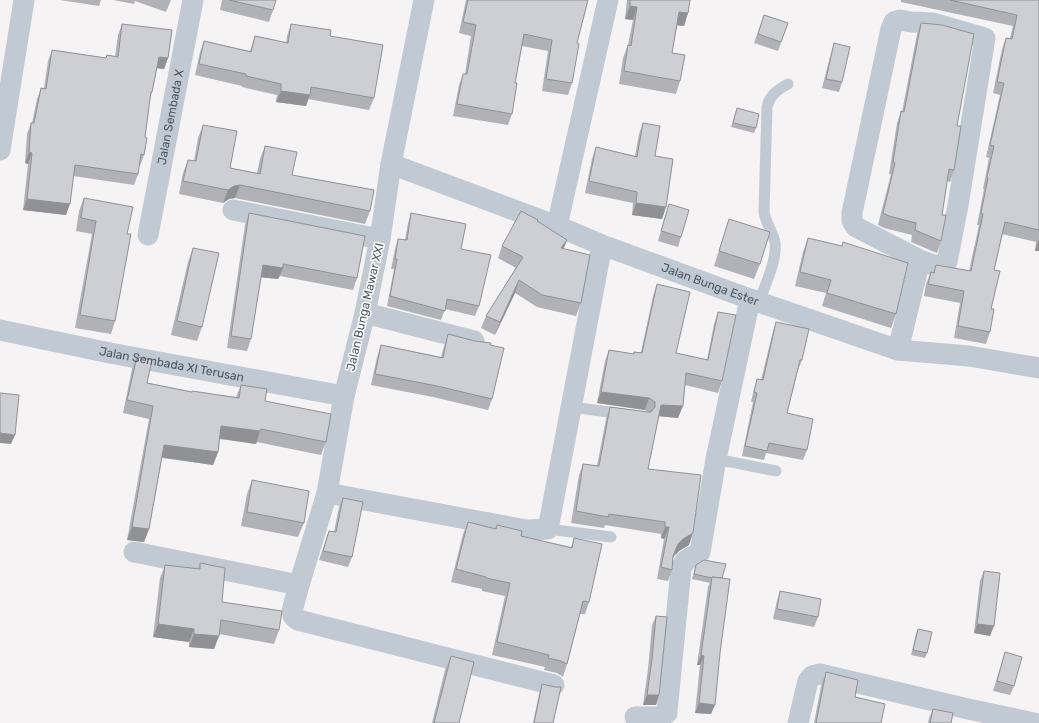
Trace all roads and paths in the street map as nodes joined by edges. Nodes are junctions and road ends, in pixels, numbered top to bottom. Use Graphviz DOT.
graph roads {
  1 [pos="24,0"];
  2 [pos="193,0"];
  3 [pos="424,0"];
  4 [pos="608,0"];
  5 [pos="788,84"];
  6 [pos="0,150"];
  7 [pos="391,164"];
  8 [pos="233,210"];
  9 [pos="557,226"];
  10 [pos="148,235"];
  11 [pos="380,238"];
  12 [pos="602,245"];
  13 [pos="920,260"];
  14 [pos="755,301"];
  15 [pos="365,313"];
  16 [pos="0,330"];
  17 [pos="474,341"];
  18 [pos="898,350"];
  19 [pos="1039,368"];
  20 [pos="344,396"];
  21 [pos="571,407"];
  22 [pos="637,416"];
  23 [pos="716,459"];
  24 [pos="776,471"];
  25 [pos="327,494"];
  26 [pos="548,528"];
  27 [pos="611,537"];
  28 [pos="134,552"];
  29 [pos="299,585"];
  30 [pos="554,685"];
  31 [pos="966,716"];
  32 [pos="635,717"];
  33 [pos="798,723"];
  34 [pos="1034,723"];
  1 -- 6 [label="street"];
  2 -- 10 [label="street, Jalan Sembada X"];
  3 -- 7 [label="street, Jalan Bunga Mawar XXI"];
  4 -- 9 [label="street"];
  5 -- 14 [label="lane"];
  7 -- 9 [label="street, Jalan Bunga Ester"];
  7 -- 11 [label="street, Jalan Bunga Mawar XXI"];
  8 -- 11 [label="street"];
  9 -- 12 [label="street, Jalan Bunga Ester"];
  11 -- 15 [label="street, Jalan Bunga Mawar XXI"];
  12 -- 14 [label="street, Jalan Bunga Ester"];
  12 -- 21 [label="street"];
  13 -- 13 [label="street"];
  13 -- 18 [label="street"];
  14 -- 18 [label="street, Jalan Bunga Ester"];
  14 -- 23 [label="street"];
  15 -- 17 [label="street"];
  15 -- 20 [label="street, Jalan Bunga Mawar XXI"];
  16 -- 20 [label="street, Jalan Sembada XI Terusan"];
  18 -- 19 [label="street, Jalan Bunga Ester"];
  20 -- 25 [label="street, Jalan Bunga Mawar XXI"];
  21 -- 22 [label="lane"];
  21 -- 26 [label="street"];
  23 -- 24 [label="lane"];
  23 -- 32 [label="street"];
  25 -- 26 [label="street"];
  25 -- 29 [label="street, Jalan Bunga Mawar XXI"];
  26 -- 27 [label="lane"];
  28 -- 29 [label="street"];
  29 -- 30 [label="street, Jalan Bunga Mawar XXI"];
  31 -- 33 [label="street"];
  31 -- 34 [label="street"];
}
